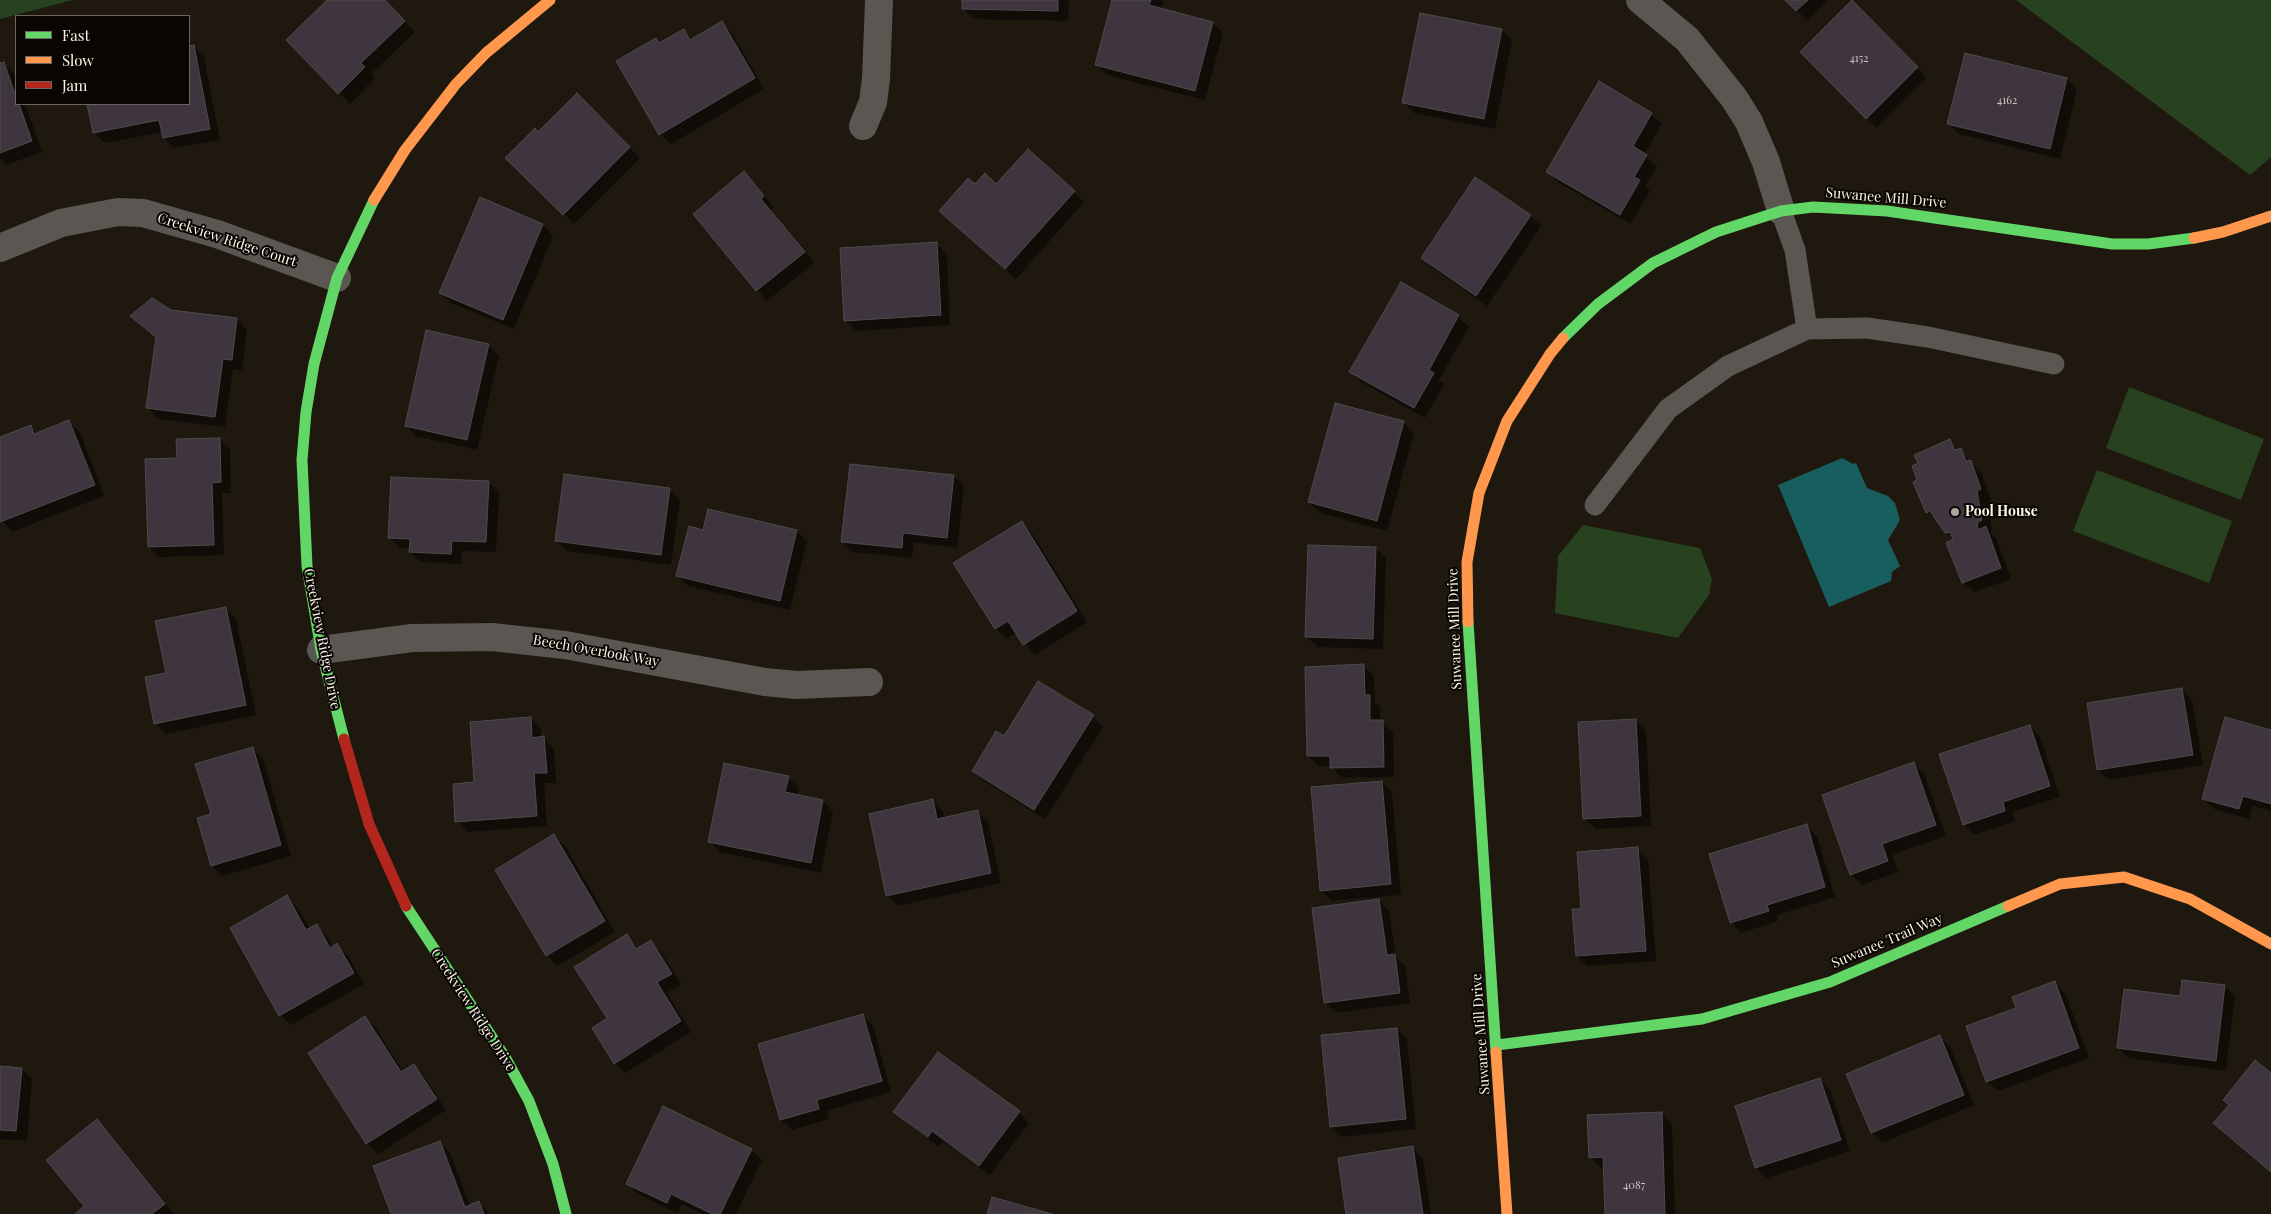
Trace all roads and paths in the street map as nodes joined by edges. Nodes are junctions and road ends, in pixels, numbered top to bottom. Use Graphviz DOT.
graph roads {
  1 [pos="550,0"];
  2 [pos="879,0"];
  3 [pos="1640,0"];
  4 [pos="863,126"];
  5 [pos="1781,211"];
  6 [pos="2271,216"];
  7 [pos="0,248"];
  8 [pos="337,278"];
  9 [pos="1807,329"];
  10 [pos="2054,364"];
  11 [pos="1595,505"];
  12 [pos="321,650"];
  13 [pos="869,682"];
  14 [pos="2271,944"];
  15 [pos="1497,1045"];
  16 [pos="566,1214"];
  17 [pos="1507,1214"];
  1 -- 8 [label="street, Creekview Ridge Drive"];
  2 -- 4 [label="street"];
  3 -- 5 [label="street"];
  5 -- 6 [label="street, Suwanee Mill Drive"];
  5 -- 9 [label="lane"];
  5 -- 15 [label="street, Suwanee Mill Drive"];
  7 -- 8 [label="street, Creekview Ridge Court"];
  8 -- 12 [label="street, Creekview Ridge Drive"];
  9 -- 10 [label="lane"];
  9 -- 11 [label="lane"];
  12 -- 13 [label="street, Beech Overlook Way"];
  12 -- 16 [label="street, Creekview Ridge Drive"];
  14 -- 15 [label="street, Suwanee Trail Way"];
  15 -- 17 [label="street, Suwanee Mill Drive"];
}
